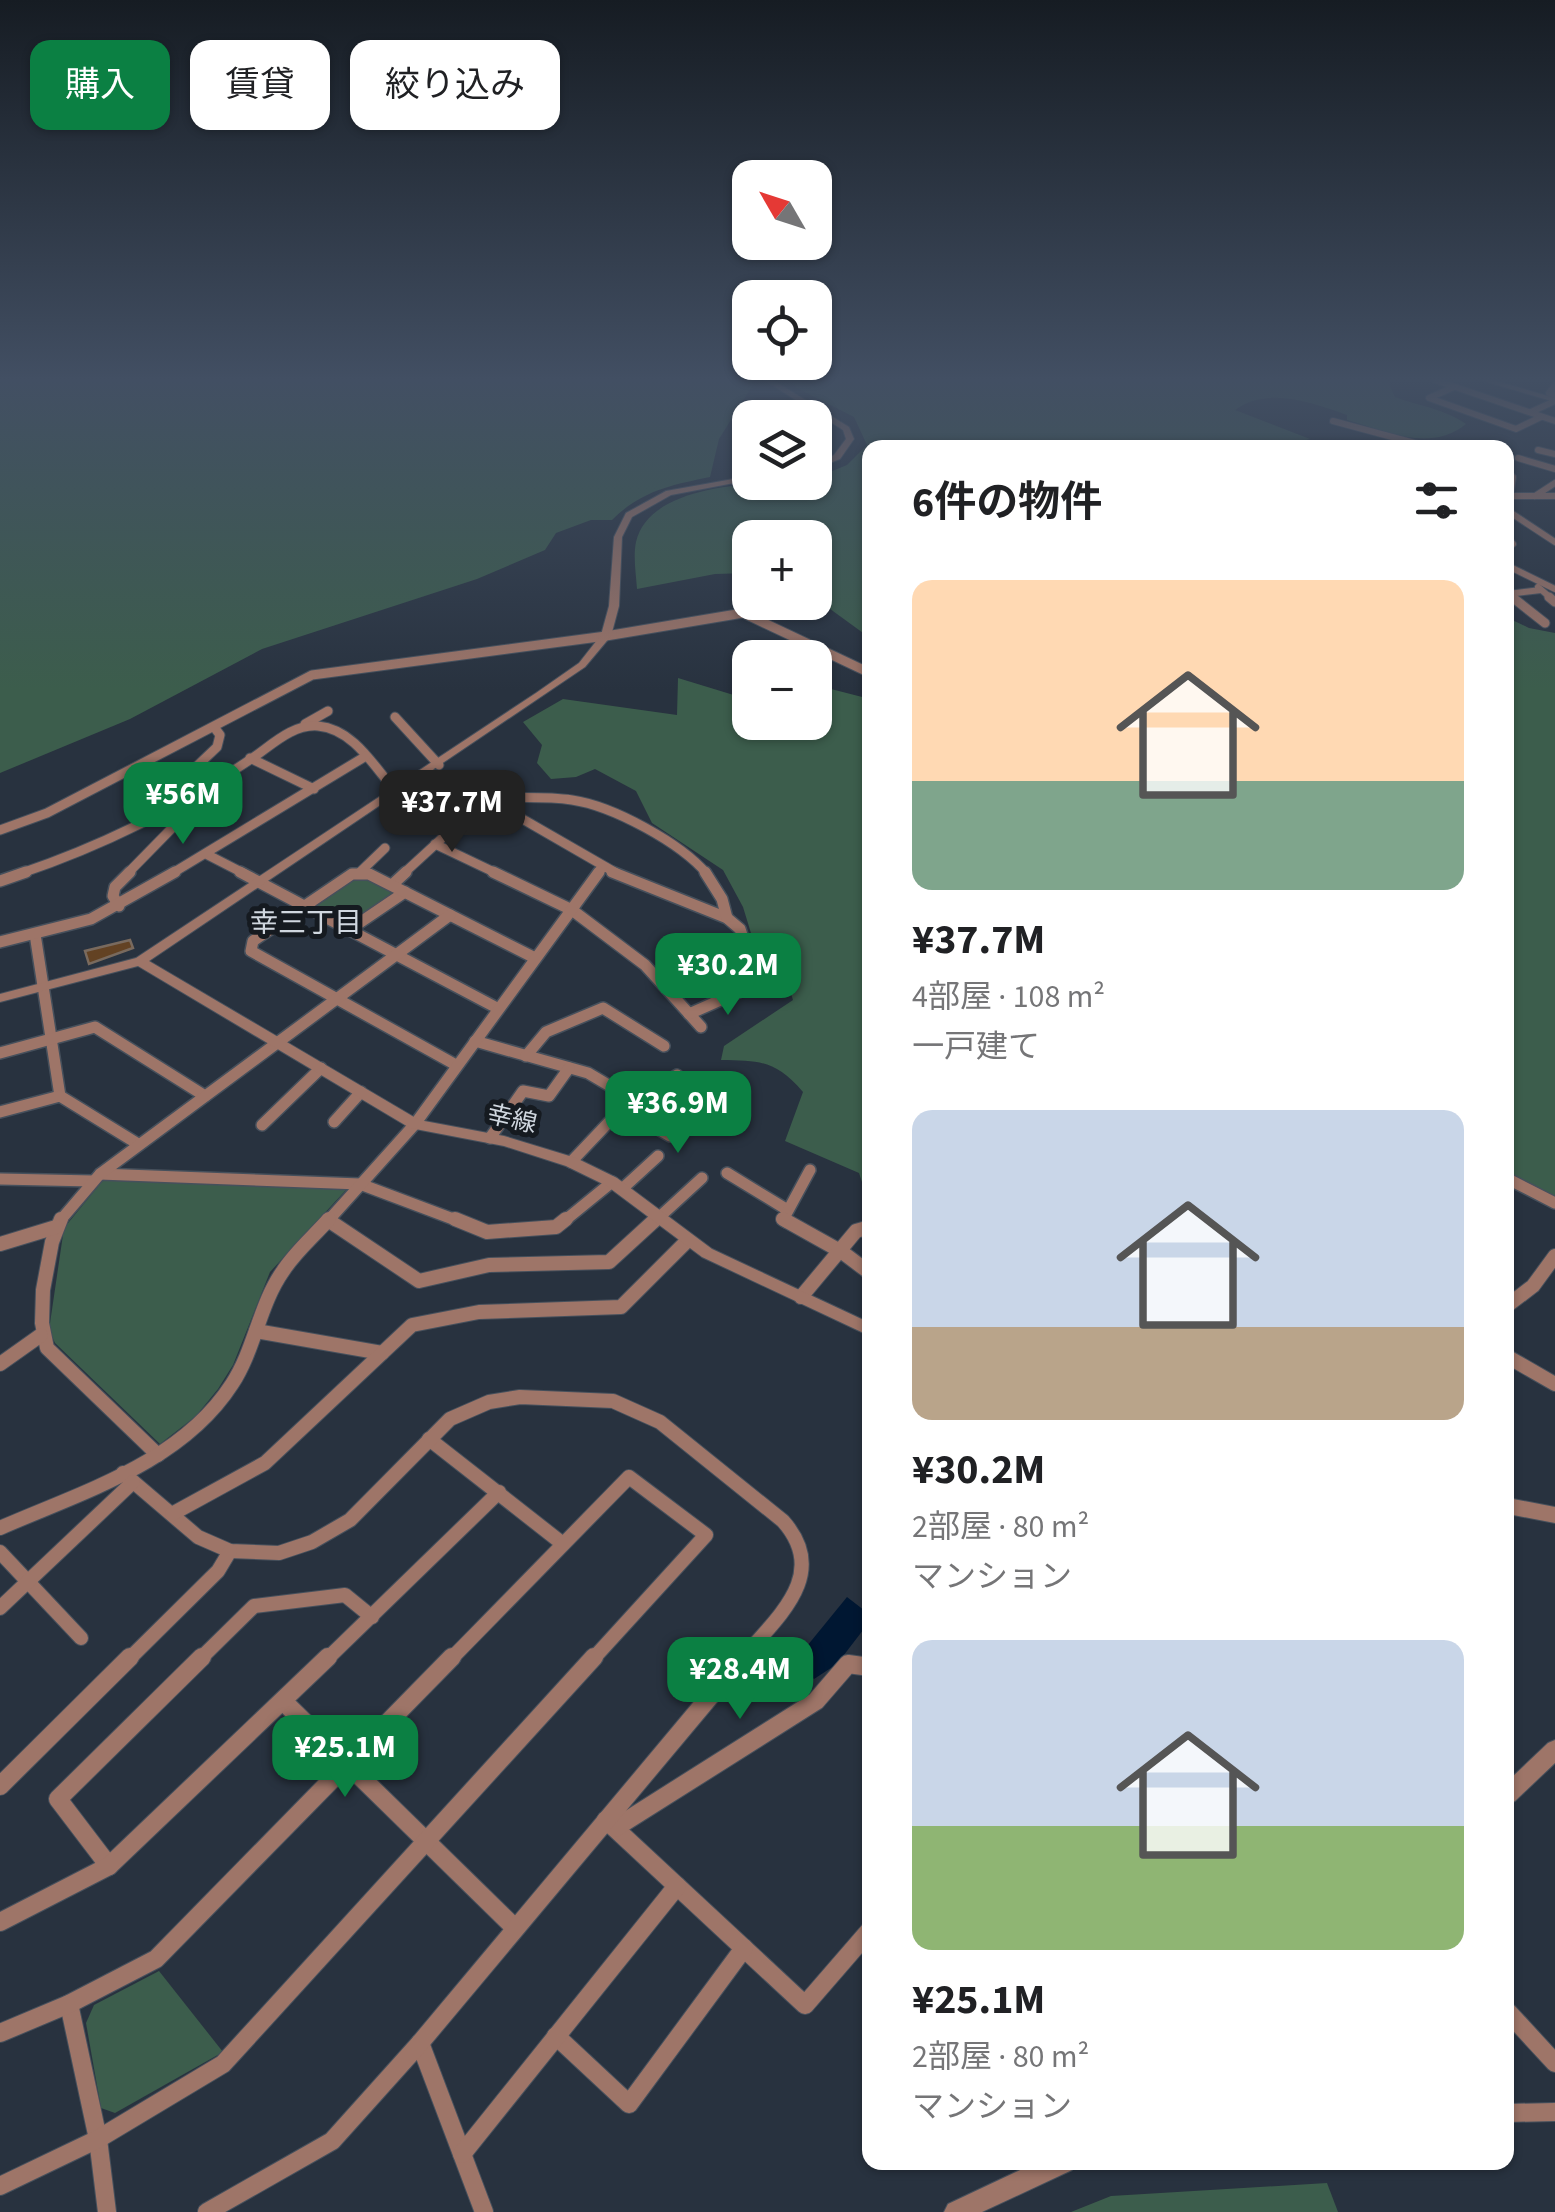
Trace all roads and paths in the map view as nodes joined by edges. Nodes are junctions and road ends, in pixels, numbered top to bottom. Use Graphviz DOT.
graph roads {
  1 [pos="722,483"];
  2 [pos="1553,483"];
  3 [pos="1514,494"];
  4 [pos="1536,496"];
  5 [pos="1555,496"];
  6 [pos="1514,514"];
  7 [pos="1553,537"];
  8 [pos="1514,569"];
  9 [pos="1524,574"];
  10 [pos="1555,588"];
  11 [pos="1541,590"];
  12 [pos="1514,593"];
  13 [pos="1514,598"];
  14 [pos="1555,602"];
  15 [pos="1546,622"];
  16 [pos="606,636"];
  17 [pos="862,669"];
  18 [pos="328,711"];
  19 [pos="395,717"];
  20 [pos="214,728"];
  21 [pos="296,728"];
  22 [pos="366,756"];
  23 [pos="250,758"];
  24 [pos="434,769"];
  25 [pos="314,789"];
  26 [pos="398,793"];
  27 [pos="486,798"];
  28 [pos="176,805"];
  29 [pos="0,830"];
  30 [pos="435,844"];
  31 [pos="385,848"];
  32 [pos="208,855"];
  33 [pos="602,868"];
  34 [pos="358,874"];
  35 [pos="0,881"];
  36 [pos="258,884"];
  37 [pos="392,885"];
  38 [pos="405,892"];
  39 [pos="119,906"];
  40 [pos="304,906"];
  41 [pos="572,910"];
  42 [pos="450,915"];
  43 [pos="727,918"];
  44 [pos="349,930"];
  45 [pos="35,934"];
  46 [pos="0,942"];
  47 [pos="397,954"];
  48 [pos="535,958"];
  49 [pos="140,961"];
  50 [pos="662,983"];
  51 [pos="752,986"];
  52 [pos="43,987"];
  53 [pos="0,998"];
  54 [pos="336,999"];
  55 [pos="498,1008"];
  56 [pos="689,1014"];
  57 [pos="701,1027"];
  58 [pos="52,1038"];
  59 [pos="475,1041"];
  60 [pos="278,1043"];
  61 [pos="664,1046"];
  62 [pos="0,1053"];
  63 [pos="526,1056"];
  64 [pos="456,1065"];
  65 [pos="320,1068"];
  66 [pos="570,1068"];
  67 [pos="676,1075"];
  68 [pos="361,1092"];
  69 [pos="60,1096"];
  70 [pos="205,1096"];
  71 [pos="726,1100"];
  72 [pos="631,1106"];
  73 [pos="0,1112"];
  74 [pos="334,1122"];
  75 [pos="262,1124"];
  76 [pos="416,1124"];
  77 [pos="490,1138"];
  78 [pos="138,1144"];
  79 [pos="658,1156"];
  80 [pos="572,1162"];
  81 [pos="810,1170"];
  82 [pos="727,1173"];
  83 [pos="96,1178"];
  84 [pos="702,1178"];
  85 [pos="0,1179"];
  86 [pos="1514,1182"];
  87 [pos="360,1184"];
  88 [pos="617,1185"];
  89 [pos="1555,1202"];
  90 [pos="786,1209"];
  91 [pos="328,1220"];
  92 [pos="660,1220"];
  93 [pos="56,1228"];
  94 [pos="862,1229"];
  95 [pos="688,1241"];
  96 [pos="0,1244"];
  97 [pos="842,1252"];
  98 [pos="1555,1256"];
  99 [pos="862,1267"];
  100 [pos="800,1297"];
  101 [pos="1514,1301"];
  102 [pos="862,1326"];
  103 [pos="256,1331"];
  104 [pos="41,1335"];
  105 [pos="382,1353"];
  106 [pos="1514,1360"];
  107 [pos="0,1364"];
  108 [pos="1555,1384"];
  109 [pos="429,1438"];
  110 [pos="158,1454"];
  111 [pos="128,1477"];
  112 [pos="499,1492"];
  113 [pos="1514,1507"];
  114 [pos="172,1514"];
  115 [pos="1555,1514"];
  116 [pos="0,1528"];
  117 [pos="563,1544"];
  118 [pos="230,1551"];
  119 [pos="0,1552"];
  120 [pos="29,1582"];
  121 [pos="0,1608"];
  122 [pos="372,1616"];
  123 [pos="81,1638"];
  124 [pos="862,1666"];
  125 [pos="285,1702"];
  126 [pos="1555,1750"];
  127 [pos="349,1763"];
  128 [pos="0,1786"];
  129 [pos="1514,1788"];
  130 [pos="611,1824"];
  131 [pos="428,1840"];
  132 [pos="109,1866"];
  133 [pos="678,1886"];
  134 [pos="0,1922"];
  135 [pos="515,1928"];
  136 [pos="862,1939"];
  137 [pos="744,1948"];
  138 [pos="70,2004"];
  139 [pos="1514,2019"];
  140 [pos="0,2034"];
  141 [pos="556,2036"];
  142 [pos="420,2043"];
  143 [pos="1555,2063"];
  144 [pos="1555,2112"];
  145 [pos="1514,2113"];
  146 [pos="98,2139"];
  147 [pos="462,2154"];
  148 [pos="1047,2170"];
  149 [pos="0,2186"];
  150 [pos="107,2212"];
  151 [pos="207,2212"];
  152 [pos="484,2212"];
  153 [pos="956,2212"];
  1 -- 16 [label="street"];
  2 -- 4 [label="street"];
  3 -- 4 [label="street"];
  4 -- 5 [label="street"];
  6 -- 7 [label="street"];
  8 -- 9 [label="street"];
  9 -- 10 [label="street"];
  9 -- 11 [label="street"];
  11 -- 12 [label="street"];
  11 -- 14 [label="street"];
  13 -- 15 [label="street"];
  16 -- 17 [label="street"];
  16 -- 20 [label="street"];
  16 -- 24 [label="street"];
  18 -- 21 [label="street"];
  19 -- 24 [label="street"];
  20 -- 28 [label="street"];
  20 -- 29 [label="street"];
  21 -- 22 [label="street"];
  21 -- 23 [label="street"];
  22 -- 25 [label="street"];
  22 -- 26 [label="street"];
  23 -- 25 [label="street"];
  23 -- 28 [label="street"];
  24 -- 26 [label="street"];
  24 -- 27 [label="street"];
  25 -- 32 [label="street"];
  26 -- 36 [label="street"];
  27 -- 30 [label="street"];
  27 -- 33 [label="street"];
  27 -- 43 [label="street"];
  28 -- 35 [label="street"];
  28 -- 39 [label="street"];
  30 -- 37 [label="street"];
  30 -- 41 [label="street"];
  31 -- 34 [label="street"];
  32 -- 36 [label="street"];
  32 -- 39 [label="street"];
  33 -- 41 [label="street"];
  33 -- 43 [label="street"];
  34 -- 37 [label="street"];
  34 -- 40 [label="street"];
  36 -- 40 [label="street"];
  36 -- 49 [label="street"];
  37 -- 38 [label="street"];
  38 -- 42 [label="street"];
  38 -- 44 [label="street"];
  39 -- 45 [label="street"];
  40 -- 44 [label="street"];
  40 -- 54 [label="street"];
  41 -- 48 [label="street"];
  41 -- 50 [label="street"];
  42 -- 47 [label="street"];
  42 -- 48 [label="street"];
  43 -- 50 [label="street"];
  44 -- 47 [label="street"];
  45 -- 46 [label="street"];
  45 -- 52 [label="street"];
  47 -- 54 [label="street"];
  47 -- 55 [label="street"];
  48 -- 55 [label="street"];
  49 -- 52 [label="street"];
  49 -- 60 [label="street, 幸線"];
  50 -- 56 [label="street"];
  51 -- 56 [label="street"];
  52 -- 53 [label="street"];
  52 -- 58 [label="street"];
  54 -- 60 [label="street"];
  54 -- 64 [label="street"];
  55 -- 59 [label="street"];
  56 -- 57 [label="street"];
  58 -- 62 [label="street"];
  58 -- 69 [label="street"];
  58 -- 70 [label="street"];
  59 -- 63 [label="street"];
  59 -- 64 [label="street"];
  60 -- 65 [label="street, 幸線"];
  60 -- 70 [label="street"];
  61 -- 63 [label="street"];
  63 -- 66 [label="street"];
  64 -- 76 [label="street"];
  65 -- 68 [label="street, 幸線"];
  65 -- 75 [label="street"];
  66 -- 72 [label="street"];
  66 -- 77 [label="street"];
  67 -- 72 [label="street"];
  68 -- 74 [label="street"];
  68 -- 76 [label="street, 幸線"];
  69 -- 73 [label="street"];
  69 -- 78 [label="street"];
  70 -- 78 [label="street"];
  71 -- 72 [label="street"];
  72 -- 80 [label="street"];
  76 -- 77 [label="street, 幸線"];
  76 -- 87 [label="street"];
  77 -- 80 [label="street, 幸線"];
  78 -- 83 [label="street"];
  79 -- 88 [label="street"];
  80 -- 88 [label="street, 幸線"];
  81 -- 90 [label="street"];
  82 -- 90 [label="street"];
  83 -- 85 [label="street"];
  83 -- 87 [label="street"];
  83 -- 93 [label="street"];
  84 -- 92 [label="street"];
  86 -- 89 [label="street"];
  87 -- 88 [label="street"];
  87 -- 91 [label="street"];
  88 -- 92 [label="street, 幸線"];
  90 -- 97 [label="street"];
  91 -- 92 [label="street"];
  91 -- 103 [label="street"];
  92 -- 95 [label="street, 幸線"];
  93 -- 96 [label="street"];
  93 -- 104 [label="street"];
  94 -- 97 [label="street"];
  95 -- 100 [label="street, 幸線"];
  95 -- 105 [label="street"];
  97 -- 99 [label="street"];
  97 -- 100 [label="street"];
  98 -- 101 [label="street"];
  100 -- 102 [label="street, 幸線"];
  103 -- 105 [label="street"];
  103 -- 110 [label="street"];
  104 -- 107 [label="street"];
  104 -- 110 [label="street"];
  105 -- 114 [label="street"];
  106 -- 108 [label="street"];
  109 -- 112 [label="street"];
  109 -- 118 [label="street"];
  109 -- 130 [label="street"];
  110 -- 111 [label="street"];
  111 -- 114 [label="street"];
  111 -- 116 [label="street"];
  111 -- 120 [label="street"];
  112 -- 117 [label="street"];
  112 -- 122 [label="street"];
  113 -- 115 [label="street"];
  114 -- 118 [label="street"];
  117 -- 127 [label="street"];
  117 -- 131 [label="street"];
  118 -- 128 [label="street"];
  119 -- 120 [label="street"];
  120 -- 121 [label="street"];
  120 -- 123 [label="street"];
  122 -- 125 [label="street"];
  122 -- 132 [label="street"];
  124 -- 130 [label="street"];
  125 -- 127 [label="street"];
  125 -- 132 [label="street"];
  126 -- 129 [label="street"];
  127 -- 131 [label="street"];
  127 -- 138 [label="street"];
  130 -- 133 [label="street"];
  130 -- 135 [label="street"];
  131 -- 135 [label="street"];
  131 -- 146 [label="street"];
  132 -- 134 [label="street"];
  133 -- 137 [label="street"];
  133 -- 141 [label="street"];
  135 -- 142 [label="street"];
  136 -- 137 [label="street"];
  137 -- 141 [label="street"];
  138 -- 140 [label="street"];
  138 -- 146 [label="street"];
  139 -- 143 [label="street"];
  141 -- 147 [label="street"];
  142 -- 147 [label="street"];
  142 -- 151 [label="street"];
  144 -- 145 [label="street"];
  146 -- 149 [label="street"];
  146 -- 150 [label="street"];
  147 -- 152 [label="street"];
  148 -- 153 [label="street"];
}
